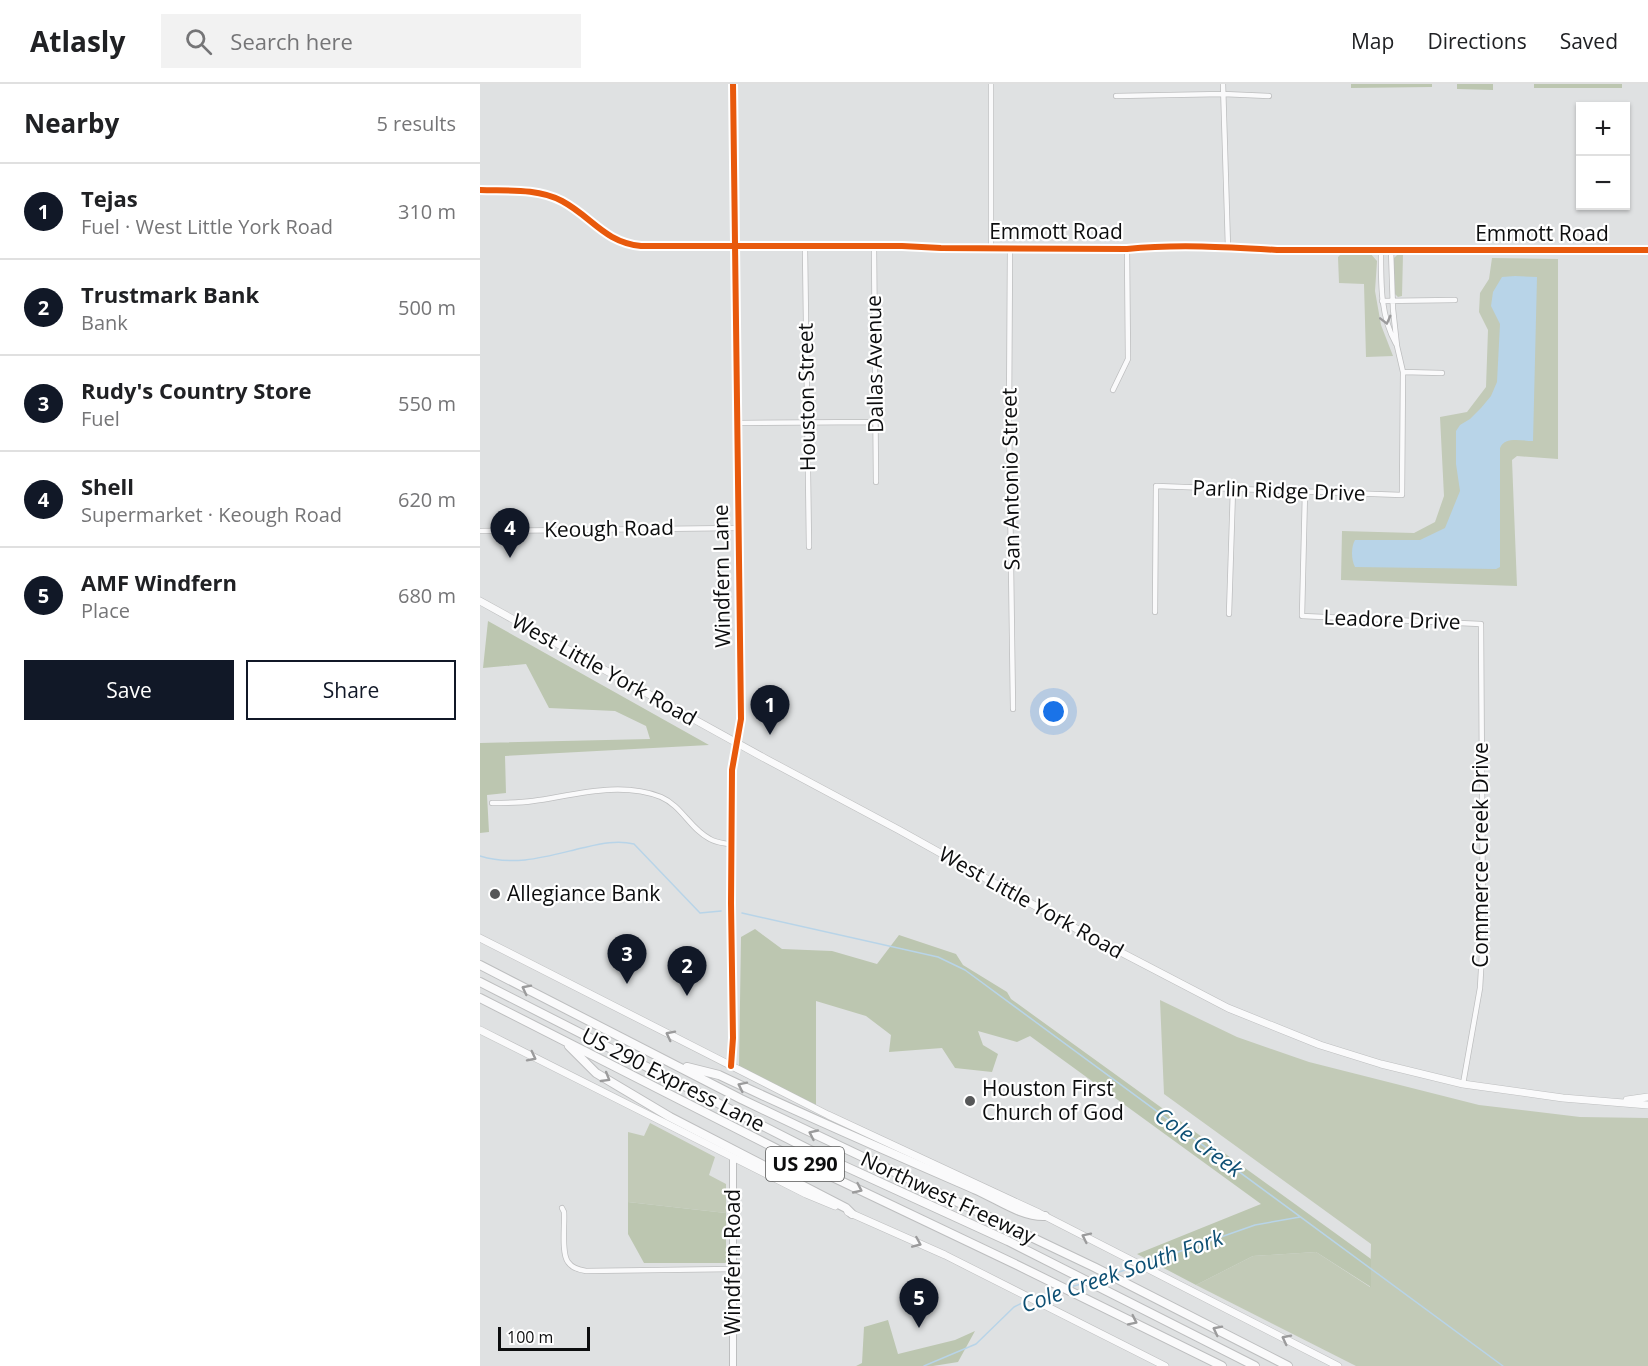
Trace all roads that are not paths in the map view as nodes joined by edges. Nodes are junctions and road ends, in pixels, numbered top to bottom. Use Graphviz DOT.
graph roads {
  1 [pos="733,84"];
  2 [pos="991,84"];
  3 [pos="1223,84"];
  4 [pos="1223,94"];
  5 [pos="1116,96"];
  6 [pos="1269,96"];
  7 [pos="480,190"];
  8 [pos="874,246"];
  9 [pos="736,247"];
  10 [pos="1228,247"];
  11 [pos="806,248"];
  12 [pos="991,248"];
  13 [pos="1010,249"];
  14 [pos="1127,249"];
  15 [pos="1381,250"];
  16 [pos="1391,250"];
  17 [pos="1648,250"];
  18 [pos="1392,299"];
  19 [pos="1455,300"];
  20 [pos="1382,301"];
  21 [pos="1397,346"];
  22 [pos="1403,372"];
  23 [pos="1442,373"];
  24 [pos="1113,390"];
  25 [pos="807,421"];
  26 [pos="876,422"];
  27 [pos="739,423"];
  28 [pos="876,482"];
  29 [pos="1233,489"];
  30 [pos="1305,492"];
  31 [pos="738,528"];
  32 [pos="480,531"];
  33 [pos="809,547"];
  34 [pos="480,601"];
  35 [pos="1155,612"];
  36 [pos="1229,614"];
  37 [pos="1481,624"];
  38 [pos="1013,709"];
  39 [pos="736,743"];
  40 [pos="492,803"];
  41 [pos="732,845"];
  42 [pos="480,938"];
  43 [pos="480,965"];
  44 [pos="480,982"];
  45 [pos="480,998"];
  46 [pos="480,1030"];
  47 [pos="562,1040"];
  48 [pos="675,1065"];
  49 [pos="731,1066"];
  50 [pos="1463,1084"];
  51 [pos="1648,1097"];
  52 [pos="1618,1101"];
  53 [pos="1648,1105"];
  54 [pos="733,1157"];
  55 [pos="562,1208"];
  56 [pos="852,1214"];
  57 [pos="1045,1216"];
  58 [pos="734,1269"];
  59 [pos="733,1366"];
  60 [pos="1165,1366"];
  61 [pos="1222,1366"];
  62 [pos="1255,1366"];
  63 [pos="1288,1366"];
  64 [pos="1338,1366"];
  1 -- 9 [label="street, Windfern Lane"];
  2 -- 12 [label="street"];
  3 -- 4 [label="street"];
  4 -- 5 [label="street"];
  4 -- 6 [label="street"];
  4 -- 10 [label="street"];
  7 -- 9 [label="street, Emmott Road"];
  8 -- 11 [label="street, Emmott Road"];
  8 -- 12 [label="street, Emmott Road"];
  8 -- 26 [label="street, Dallas Avenue"];
  9 -- 11 [label="street, Emmott Road"];
  9 -- 27 [label="street, Windfern Lane"];
  10 -- 14 [label="street, Emmott Road"];
  10 -- 15 [label="street, Emmott Road"];
  11 -- 25 [label="street, Houston Street"];
  12 -- 13 [label="street, Emmott Road"];
  13 -- 14 [label="street, Emmott Road"];
  13 -- 38 [label="street, San Antonio Street"];
  14 -- 24 [label="street"];
  15 -- 16 [label="street, Emmott Road"];
  15 -- 20 [label="street"];
  16 -- 17 [label="street, Emmott Road"];
  16 -- 18 [label="street"];
  18 -- 19 [label="street"];
  18 -- 20 [label="street"];
  18 -- 21 [label="street"];
  20 -- 21 [label="street, one-way"];
  21 -- 22 [label="street"];
  22 -- 23 [label="street"];
  22 -- 30 [label="street, Parlin Ridge Drive"];
  25 -- 26 [label="street"];
  25 -- 27 [label="street"];
  25 -- 33 [label="street, Houston Street"];
  26 -- 28 [label="street, Dallas Avenue"];
  27 -- 31 [label="street, Windfern Lane"];
  29 -- 30 [label="street, Parlin Ridge Drive"];
  29 -- 35 [label="street, Parlin Ridge Drive"];
  29 -- 36 [label="street"];
  30 -- 37 [label="street, Leadore Drive"];
  31 -- 32 [label="street, Keough Road"];
  31 -- 39 [label="street, Windfern Lane"];
  34 -- 39 [label="main road, West Little York Road"];
  37 -- 50 [label="street, Commerce Creek Drive"];
  39 -- 41 [label="street, Windfern Lane"];
  39 -- 50 [label="main road, West Little York Road"];
  40 -- 41 [label="street"];
  41 -- 49 [label="street, Windfern Lane"];
  49 -- 42 [label="main road, one-way"];
  48 -- 43 [label="highway, Northwest Freeway / US 290, one-way"];
  44 -- 62 [label="highway, US 290 Express Lane"];
  45 -- 47 [label="highway, Northwest Freeway / US 290"];
  46 -- 54 [label="main road, one-way"];
  47 -- 56 [label="highway, one-way"];
  47 -- 61 [label="highway, Northwest Freeway / US 290, one-way"];
  57 -- 48 [label="highway, one-way"];
  63 -- 48 [label="highway, Northwest Freeway / US 290, one-way"];
  49 -- 57 [label="main road"];
  50 -- 52 [label="main road, West Little York Road"];
  51 -- 52 [label="main road, West Little York Road"];
  52 -- 53 [label="main road, West Little York Road"];
  54 -- 56 [label="main road"];
  54 -- 58 [label="street, Windfern Road"];
  55 -- 58 [label="street"];
  56 -- 60 [label="main road, one-way"];
  64 -- 57 [label="main road, one-way"];
  58 -- 59 [label="street, Windfern Road"];
}
